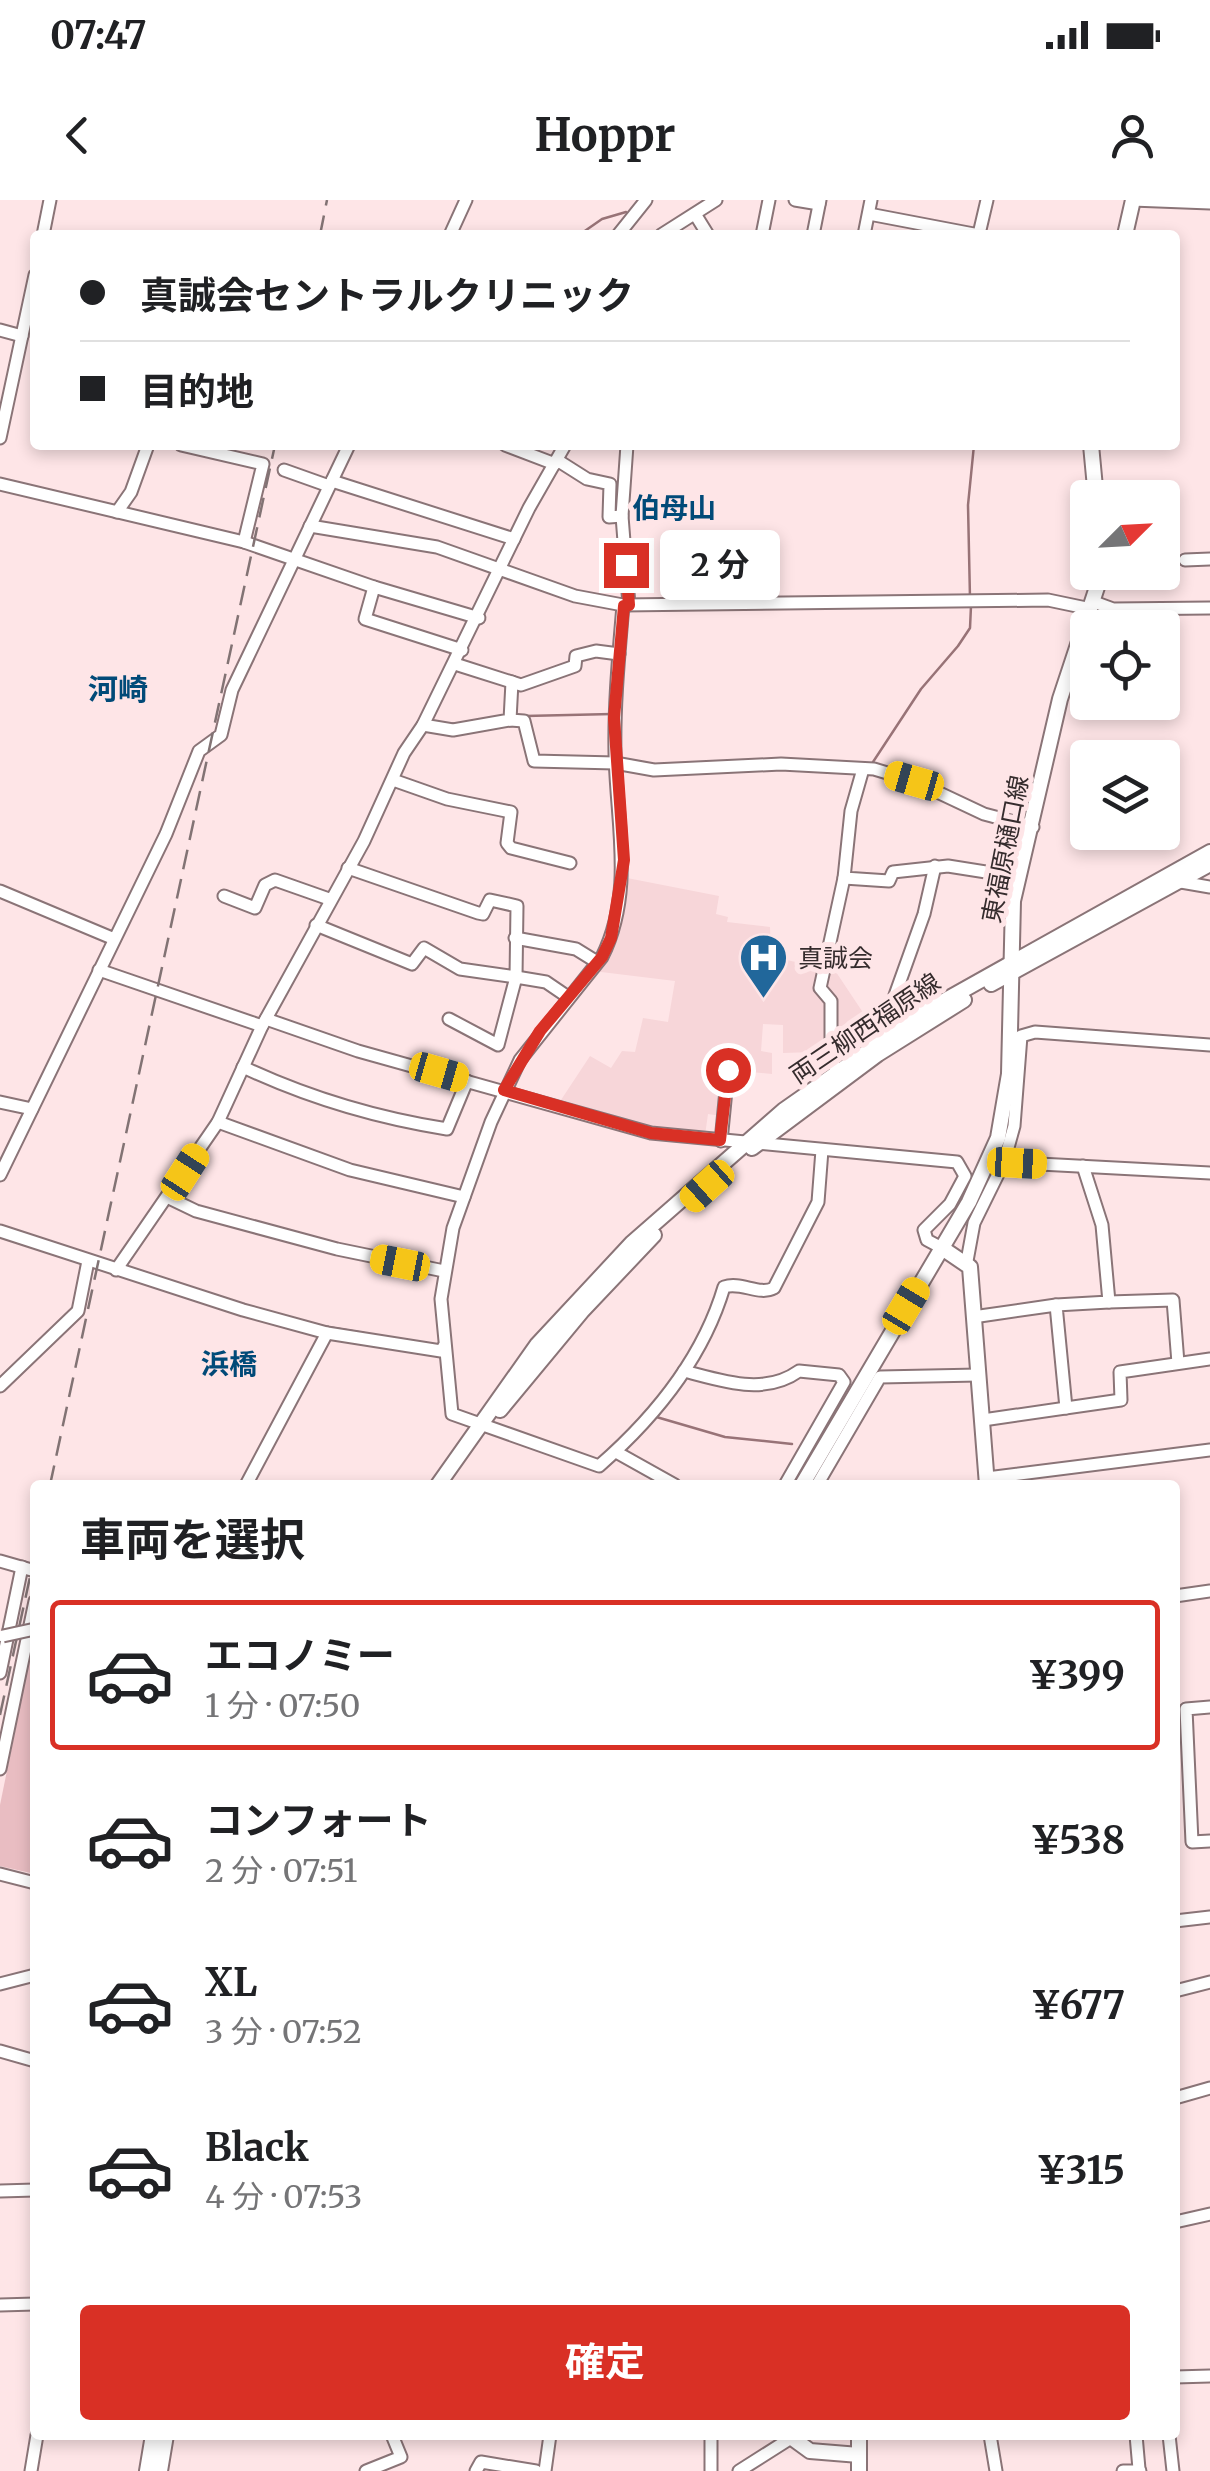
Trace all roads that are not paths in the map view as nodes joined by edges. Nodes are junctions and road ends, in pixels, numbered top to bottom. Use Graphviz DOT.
graph roads {
  1 [pos="50,200"];
  2 [pos="466,200"];
  3 [pos="646,200"];
  4 [pos="716,200"];
  5 [pos="769,200"];
  6 [pos="796,200"];
  7 [pos="986,200"];
  8 [pos="1133,200"];
  9 [pos="819,202"];
  10 [pos="1210,203"];
  11 [pos="870,207"];
  12 [pos="695,214"];
  13 [pos="44,230"];
  14 [pos="452,230"];
  15 [pos="621,230"];
  16 [pos="670,230"];
  17 [pos="705,230"];
  18 [pos="763,230"];
  19 [pos="813,230"];
  20 [pos="922,230"];
  21 [pos="980,230"];
  22 [pos="1125,230"];
  23 [pos="30,298"];
  24 [pos="0,330"];
  25 [pos="22,336"];
  26 [pos="0,438"];
  27 [pos="146,450"];
  28 [pos="202,450"];
  29 [pos="347,450"];
  30 [pos="520,450"];
  31 [pos="562,450"];
  32 [pos="627,450"];
  33 [pos="1091,450"];
  34 [pos="556,462"];
  35 [pos="284,470"];
  36 [pos="1094,480"];
  37 [pos="0,484"];
  38 [pos="330,484"];
  39 [pos="117,512"];
  40 [pos="617,516"];
  41 [pos="310,526"];
  42 [pos="514,540"];
  43 [pos="244,542"];
  44 [pos="294,558"];
  45 [pos="1210,559"];
  46 [pos="1185,560"];
  47 [pos="502,572"];
  48 [pos="374,587"];
  49 [pos="1097,590"];
  50 [pos="626,605"];
  51 [pos="1093,606"];
  52 [pos="1210,608"];
  53 [pos="479,618"];
  54 [pos="462,650"];
  55 [pos="619,654"];
  56 [pos="455,664"];
  57 [pos="512,682"];
  58 [pos="510,720"];
  59 [pos="424,726"];
  60 [pos="615,762"];
  61 [pos="863,768"];
  62 [pos="393,780"];
  63 [pos="1033,826"];
  64 [pos="1210,852"];
  65 [pos="570,862"];
  66 [pos="1210,864"];
  67 [pos="935,866"];
  68 [pos="348,868"];
  69 [pos="1018,877"];
  70 [pos="844,878"];
  71 [pos="1180,882"];
  72 [pos="1210,887"];
  73 [pos="0,891"];
  74 [pos="224,896"];
  75 [pos="329,899"];
  76 [pos="316,925"];
  77 [pos="112,938"];
  78 [pos="515,938"];
  79 [pos="597,962"];
  80 [pos="1011,967"];
  81 [pos="98,970"];
  82 [pos="516,977"];
  83 [pos="568,997"];
  84 [pos="449,1019"];
  85 [pos="264,1022"];
  86 [pos="889,1034"];
  87 [pos="1210,1045"];
  88 [pos="244,1067"];
  89 [pos="728,1070"];
  90 [pos="837,1070"];
  91 [pos="467,1080"];
  92 [pos="504,1090"];
  93 [pos="0,1102"];
  94 [pos="32,1110"];
  95 [pos="218,1122"];
  96 [pos="720,1140"];
  97 [pos="750,1144"];
  98 [pos="822,1150"];
  99 [pos="1004,1162"];
  100 [pos="1083,1166"];
  101 [pos="1210,1172"];
  102 [pos="0,1176"];
  103 [pos="464,1197"];
  104 [pos="169,1198"];
  105 [pos="0,1231"];
  106 [pos="942,1248"];
  107 [pos="88,1261"];
  108 [pos="966,1261"];
  109 [pos="116,1270"];
  110 [pos="444,1271"];
  111 [pos="1109,1302"];
  112 [pos="1056,1306"];
  113 [pos="973,1317"];
  114 [pos="327,1333"];
  115 [pos="444,1346"];
  116 [pos="1210,1359"];
  117 [pos="1178,1363"];
  118 [pos="684,1371"];
  119 [pos="978,1374"];
  120 [pos="0,1386"];
  121 [pos="1066,1408"];
  122 [pos="982,1420"];
  123 [pos="484,1425"];
  124 [pos="1210,1450"];
  125 [pos="616,1452"];
  126 [pos="808,1478"];
  127 [pos="249,1480"];
  128 [pos="442,1480"];
  129 [pos="452,1480"];
  130 [pos="666,1480"];
  131 [pos="987,1480"];
  132 [pos="994,1480"];
  133 [pos="0,1562"];
  134 [pos="28,1569"];
  135 [pos="1210,1591"];
  136 [pos="1180,1595"];
  137 [pos="6,1619"];
  138 [pos="30,1625"];
  139 [pos="30,1630"];
  140 [pos="2,1636"];
  141 [pos="0,1672"];
  142 [pos="1210,1707"];
  143 [pos="1181,1710"];
  144 [pos="0,1769"];
  145 [pos="1210,1840"];
  146 [pos="0,1874"];
  147 [pos="30,1882"];
  148 [pos="1210,1917"];
  149 [pos="1180,1920"];
  150 [pos="30,1976"];
  151 [pos="1210,1982"];
  152 [pos="0,1984"];
  153 [pos="1180,1990"];
  154 [pos="0,2051"];
  155 [pos="30,2059"];
  156 [pos="1210,2088"];
  157 [pos="1180,2097"];
  158 [pos="30,2190"];
  159 [pos="0,2191"];
  160 [pos="1210,2214"];
  161 [pos="1180,2221"];
  162 [pos="30,2304"];
  163 [pos="0,2305"];
  164 [pos="1180,2376"];
  165 [pos="1210,2376"];
  166 [pos="36,2440"];
  167 [pos="151,2440"];
  168 [pos="165,2440"];
  169 [pos="394,2440"];
  170 [pos="549,2440"];
  171 [pos="711,2440"];
  172 [pos="787,2440"];
  173 [pos="794,2440"];
  174 [pos="859,2440"];
  175 [pos="991,2440"];
  176 [pos="1136,2440"];
  177 [pos="1170,2440"];
  178 [pos="859,2454"];
  179 [pos="760,2466"];
  180 [pos="375,2469"];
  181 [pos="743,2470"];
  182 [pos="1139,2470"];
  183 [pos="31,2471"];
  184 [pos="146,2471"];
  185 [pos="160,2471"];
  186 [pos="476,2471"];
  187 [pos="536,2471"];
  188 [pos="545,2471"];
  189 [pos="711,2471"];
  190 [pos="860,2471"];
  191 [pos="996,2471"];
  192 [pos="1123,2471"];
  193 [pos="1173,2471"];
  1 -- 13 [label="street"];
  2 -- 14 [label="street"];
  3 -- 15 [label="street"];
  4 -- 12 [label="street"];
  5 -- 18 [label="street"];
  6 -- 9 [label="street"];
  7 -- 21 [label="street"];
  8 -- 10 [label="street"];
  8 -- 22 [label="main road"];
  9 -- 19 [label="street"];
  11 -- 20 [label="street"];
  12 -- 16 [label="street"];
  12 -- 17 [label="street"];
  23 -- 25 [label="street"];
  24 -- 25 [label="street"];
  25 -- 26 [label="street"];
  27 -- 39 [label="street"];
  28 -- 43 [label="street"];
  29 -- 38 [label="street"];
  30 -- 34 [label="street"];
  31 -- 34 [label="street"];
  32 -- 40 [label="street"];
  33 -- 36 [label="main road"];
  34 -- 40 [label="street"];
  34 -- 42 [label="street"];
  35 -- 38 [label="street"];
  37 -- 39 [label="street"];
  38 -- 41 [label="street"];
  38 -- 42 [label="street"];
  39 -- 43 [label="street"];
  40 -- 50 [label="street"];
  41 -- 44 [label="street"];
  41 -- 47 [label="street"];
  42 -- 47 [label="street"];
  43 -- 44 [label="street"];
  44 -- 48 [label="street"];
  44 -- 77 [label="street"];
  45 -- 46 [label="street"];
  47 -- 50 [label="street"];
  47 -- 53 [label="street"];
  48 -- 53 [label="street"];
  48 -- 54 [label="street"];
  49 -- 51 [label="main road, 東福原樋口線"];
  50 -- 51 [label="street"];
  50 -- 55 [label="street"];
  51 -- 52 [label="street"];
  51 -- 63 [label="main road, 東福原樋口線"];
  53 -- 54 [label="street"];
  54 -- 56 [label="street"];
  55 -- 57 [label="street"];
  55 -- 60 [label="street"];
  56 -- 57 [label="street"];
  56 -- 59 [label="street"];
  57 -- 58 [label="street"];
  58 -- 59 [label="street"];
  58 -- 60 [label="street"];
  59 -- 62 [label="street"];
  60 -- 61 [label="street"];
  60 -- 79 [label="street"];
  61 -- 63 [label="street"];
  61 -- 70 [label="street"];
  62 -- 65 [label="street"];
  62 -- 68 [label="street"];
  63 -- 69 [label="main road, 東福原樋口線"];
  64 -- 80 [label="main road, 両三柳西福原線"];
  66 -- 71 [label="main road, 両三柳西福原線"];
  67 -- 69 [label="street"];
  67 -- 70 [label="street"];
  67 -- 86 [label="street"];
  68 -- 75 [label="street"];
  68 -- 78 [label="street"];
  69 -- 80 [label="main road, 東福原樋口線"];
  70 -- 90 [label="street"];
  71 -- 72 [label="street"];
  71 -- 80 [label="main road, 両三柳西福原線"];
  73 -- 77 [label="street"];
  74 -- 75 [label="street"];
  75 -- 76 [label="street"];
  76 -- 82 [label="street"];
  76 -- 85 [label="street"];
  77 -- 81 [label="street"];
  78 -- 79 [label="street"];
  78 -- 82 [label="street"];
  79 -- 83 [label="street"];
  80 -- 86 [label="main road, 両三柳西福原線"];
  80 -- 97 [label="main road, 両三柳西福原線"];
  80 -- 106 [label="main road, 東福原樋口線"];
  81 -- 85 [label="street"];
  81 -- 94 [label="street"];
  82 -- 83 [label="street"];
  82 -- 84 [label="street"];
  83 -- 92 [label="street"];
  85 -- 88 [label="street"];
  85 -- 91 [label="street"];
  86 -- 90 [label="main road, 両三柳西福原線"];
  87 -- 99 [label="street"];
  88 -- 91 [label="street"];
  88 -- 95 [label="street"];
  89 -- 96 [label="street"];
  90 -- 97 [label="main road, 両三柳西福原線"];
  91 -- 92 [label="street"];
  92 -- 96 [label="street"];
  92 -- 103 [label="street"];
  93 -- 94 [label="street"];
  94 -- 102 [label="street"];
  95 -- 103 [label="street"];
  95 -- 104 [label="street"];
  96 -- 97 [label="street"];
  97 -- 98 [label="street"];
  97 -- 123 [label="main road, 両三柳西福原線"];
  98 -- 106 [label="street"];
  98 -- 118 [label="street"];
  99 -- 100 [label="street"];
  99 -- 108 [label="street"];
  100 -- 101 [label="street"];
  100 -- 111 [label="street"];
  103 -- 110 [label="street"];
  104 -- 109 [label="street"];
  104 -- 110 [label="street"];
  105 -- 107 [label="street"];
  106 -- 108 [label="main road"];
  106 -- 126 [label="main road, 東福原樋口線"];
  107 -- 109 [label="street"];
  107 -- 120 [label="street"];
  108 -- 113 [label="main road"];
  109 -- 114 [label="street"];
  110 -- 115 [label="street"];
  111 -- 112 [label="street"];
  111 -- 117 [label="street"];
  112 -- 113 [label="street"];
  112 -- 121 [label="street"];
  113 -- 119 [label="main road"];
  114 -- 115 [label="street"];
  114 -- 127 [label="street"];
  115 -- 123 [label="street"];
  116 -- 117 [label="street"];
  117 -- 121 [label="street"];
  118 -- 125 [label="street"];
  118 -- 126 [label="street"];
  119 -- 122 [label="main road"];
  119 -- 126 [label="street"];
  121 -- 122 [label="street"];
  122 -- 131 [label="main road"];
  123 -- 125 [label="street"];
  123 -- 128 [label="main road, 両三柳西福原線"];
  123 -- 129 [label="main road, 両三柳西福原線"];
  124 -- 132 [label="street"];
  125 -- 130 [label="street"];
  133 -- 134 [label="street"];
  134 -- 137 [label="street"];
  135 -- 136 [label="street"];
  137 -- 141 [label="street"];
  138 -- 144 [label="street"];
  139 -- 140 [label="street, bridge"];
  142 -- 143 [label="street"];
  143 -- 145 [label="street"];
  146 -- 147 [label="street"];
  148 -- 149 [label="street"];
  150 -- 152 [label="street"];
  151 -- 153 [label="street"];
  154 -- 155 [label="street"];
  156 -- 157 [label="street"];
  158 -- 159 [label="street"];
  160 -- 161 [label="street"];
  162 -- 163 [label="street"];
  164 -- 165 [label="street"];
  166 -- 183 [label="street"];
  167 -- 184 [label="main road"];
  168 -- 185 [label="main road"];
  169 -- 180 [label="street"];
  170 -- 188 [label="street"];
  171 -- 189 [label="street"];
  172 -- 179 [label="street"];
  173 -- 178 [label="main road"];
  174 -- 178 [label="main road"];
  175 -- 191 [label="street"];
  176 -- 182 [label="street"];
  177 -- 193 [label="street"];
  178 -- 190 [label="main road"];
  179 -- 181 [label="street"];
  182 -- 192 [label="street"];
  186 -- 187 [label="street"];
}
